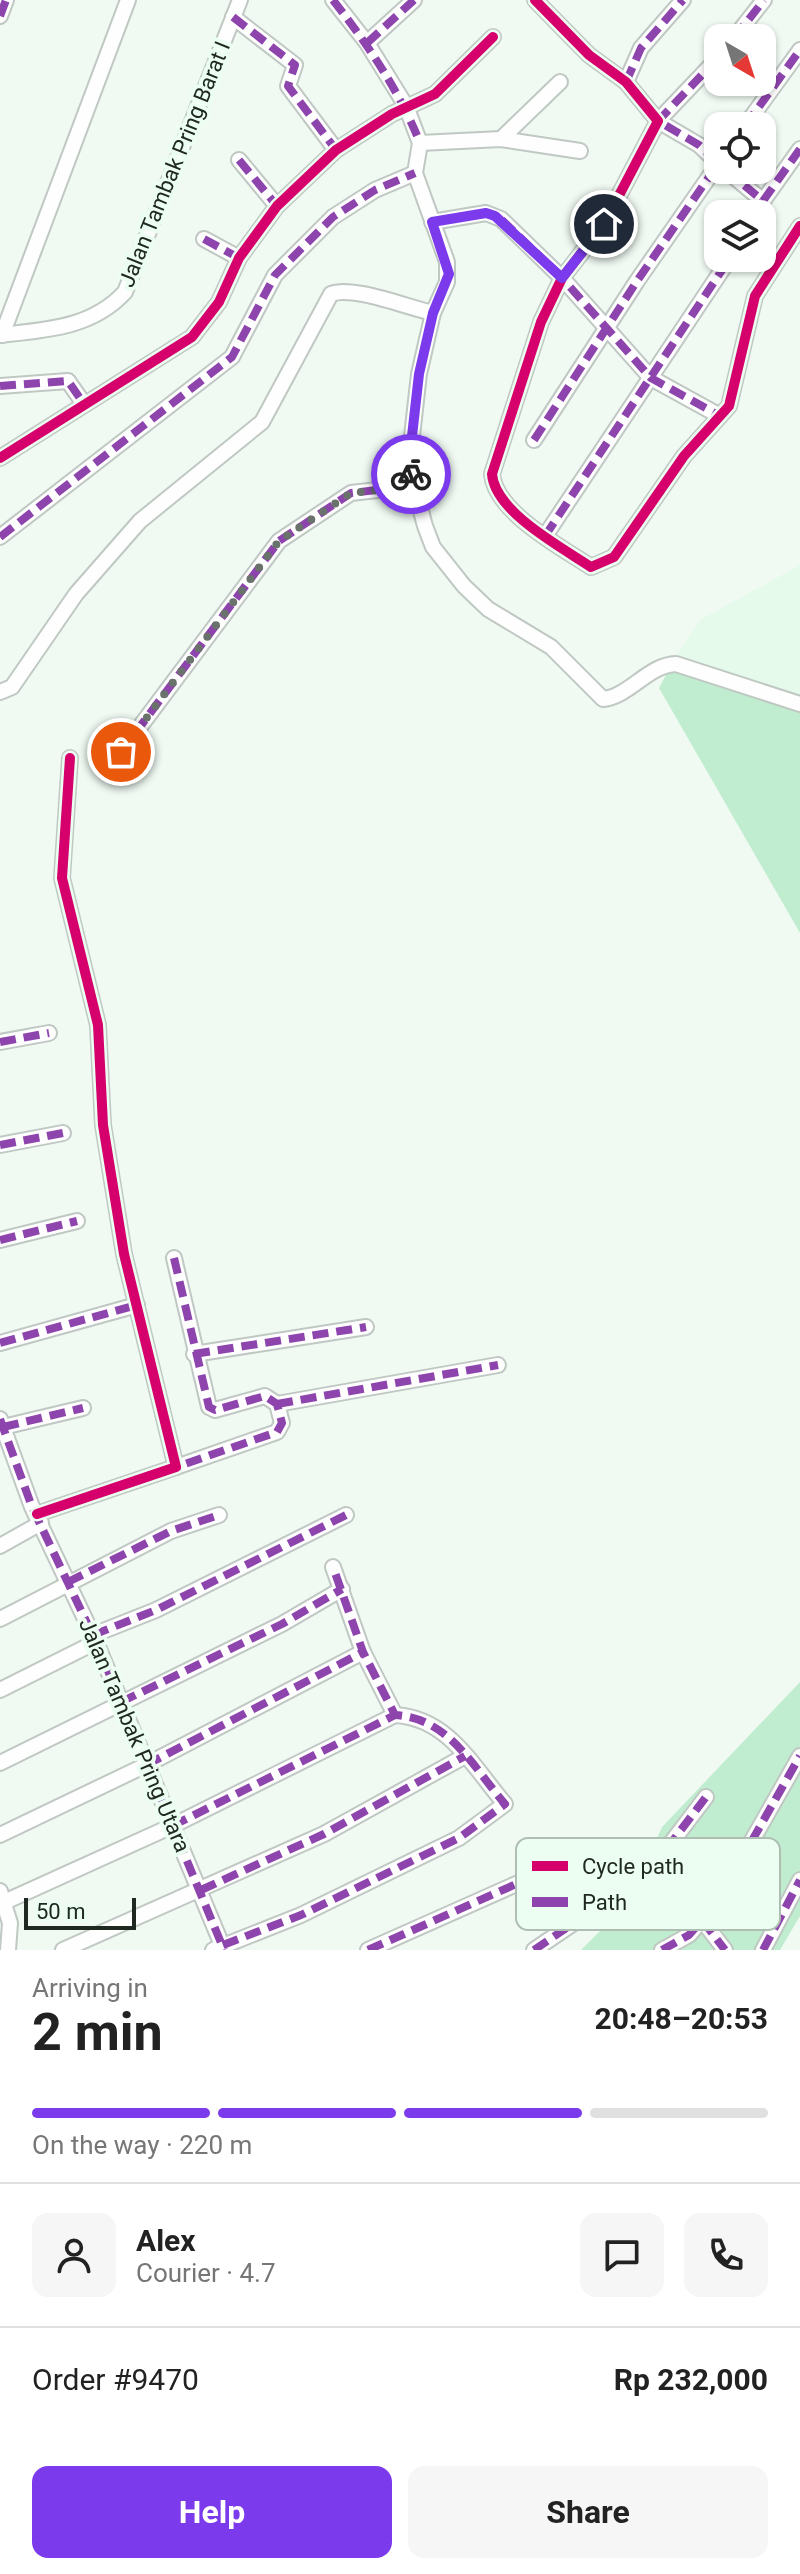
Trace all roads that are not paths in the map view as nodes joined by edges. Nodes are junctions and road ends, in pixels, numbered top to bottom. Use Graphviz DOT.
graph roads {
  1 [pos="6,0"];
  2 [pos="128,0"];
  3 [pos="240,0"];
  4 [pos="333,0"];
  5 [pos="414,0"];
  6 [pos="536,0"];
  7 [pos="683,0"];
  8 [pos="764,0"];
  9 [pos="0,16"];
  10 [pos="233,17"];
  11 [pos="745,24"];
  12 [pos="493,37"];
  13 [pos="367,43"];
  14 [pos="800,50"];
  15 [pos="704,73"];
  16 [pos="560,82"];
  17 [pos="626,82"];
  18 [pos="406,106"];
  19 [pos="755,112"];
  20 [pos="658,121"];
  21 [pos="501,139"];
  22 [pos="420,143"];
  23 [pos="800,149"];
  24 [pos="336,150"];
  25 [pos="704,150"];
  26 [pos="580,151"];
  27 [pos="239,160"];
  28 [pos="415,173"];
  29 [pos="705,184"];
  30 [pos="739,184"];
  31 [pos="754,200"];
  32 [pos="765,200"];
  33 [pos="277,206"];
  34 [pos="432,222"];
  35 [pos="800,226"];
  36 [pos="204,239"];
  37 [pos="239,258"];
  38 [pos="721,272"];
  39 [pos="562,278"];
  40 [pos="433,313"];
  41 [pos="607,330"];
  42 [pos="1,335"];
  43 [pos="651,378"];
  44 [pos="0,386"];
  45 [pos="84,404"];
  46 [pos="720,416"];
  47 [pos="534,440"];
  48 [pos="0,458"];
  49 [pos="414,491"];
  50 [pos="545,536"];
  51 [pos="0,537"];
  52 [pos="0,692"];
  53 [pos="800,704"];
  54 [pos="121,752"];
  55 [pos="70,758"];
  56 [pos="49,1033"];
  57 [pos="0,1042"];
  58 [pos="63,1133"];
  59 [pos="0,1145"];
  60 [pos="77,1221"];
  61 [pos="0,1240"];
  62 [pos="174,1258"];
  63 [pos="137,1305"];
  64 [pos="366,1327"];
  65 [pos="0,1343"];
  66 [pos="194,1354"];
  67 [pos="498,1365"];
  68 [pos="277,1404"];
  69 [pos="83,1408"];
  70 [pos="2,1429"];
  71 [pos="176,1467"];
  72 [pos="219,1515"];
  73 [pos="346,1515"];
  74 [pos="39,1518"];
  75 [pos="0,1546"];
  76 [pos="333,1567"];
  77 [pos="68,1582"];
  78 [pos="342,1589"];
  79 [pos="0,1619"];
  80 [pos="94,1638"];
  81 [pos="363,1652"];
  82 [pos="0,1690"];
  83 [pos="121,1702"];
  84 [pos="395,1715"];
  85 [pos="465,1756"];
  86 [pos="800,1756"];
  87 [pos="0,1763"];
  88 [pos="146,1765"];
  89 [pos="706,1797"];
  90 [pos="172,1826"];
  91 [pos="0,1835"];
  92 [pos="675,1838"];
  93 [pos="753,1838"];
  94 [pos="800,1880"];
  95 [pos="516,1884"];
  96 [pos="201,1890"];
  97 [pos="2,1899"];
  98 [pos="780,1918"];
  99 [pos="563,1930"];
  100 [pos="693,1930"];
  101 [pos="710,1930"];
  102 [pos="774,1930"];
  103 [pos="220,1948"];
  104 [pos="8,1950"];
  105 [pos="63,1950"];
  106 [pos="368,1950"];
  107 [pos="534,1950"];
  108 [pos="662,1950"];
  109 [pos="725,1950"];
  110 [pos="763,1950"];
  1 -- 9 [label="street"];
  2 -- 42 [label="street"];
  3 -- 10 [label="street, Jalan Tambak Pring Barat I"];
  4 -- 13 [label="street"];
  5 -- 13 [label="street"];
  6 -- 17 [label="street"];
  7 -- 17 [label="street"];
  8 -- 11 [label="street"];
  10 -- 24 [label="street"];
  10 -- 42 [label="street, Jalan Tambak Pring Barat I"];
  12 -- 18 [label="street"];
  13 -- 18 [label="street"];
  14 -- 19 [label="street"];
  15 -- 20 [label="street"];
  16 -- 21 [label="street"];
  17 -- 20 [label="street"];
  18 -- 22 [label="street"];
  18 -- 24 [label="street"];
  20 -- 25 [label="street"];
  20 -- 39 [label="street"];
  21 -- 22 [label="street"];
  21 -- 26 [label="street"];
  22 -- 28 [label="street"];
  23 -- 32 [label="street"];
  24 -- 33 [label="street"];
  27 -- 33 [label="street"];
  28 -- 34 [label="street"];
  28 -- 51 [label="street"];
  29 -- 41 [label="street"];
  30 -- 31 [label="street"];
  33 -- 37 [label="street"];
  34 -- 39 [label="street"];
  34 -- 40 [label="street"];
  35 -- 46 [label="street"];
  36 -- 37 [label="street"];
  37 -- 45 [label="street"];
  38 -- 43 [label="street"];
  39 -- 41 [label="street"];
  39 -- 50 [label="street"];
  40 -- 49 [label="street"];
  40 -- 52 [label="street"];
  41 -- 43 [label="street"];
  41 -- 47 [label="street"];
  43 -- 46 [label="street"];
  43 -- 50 [label="street"];
  44 -- 45 [label="street"];
  45 -- 48 [label="street"];
  46 -- 50 [label="street"];
  49 -- 53 [label="street"];
  49 -- 54 [label="street"];
  55 -- 63 [label="street"];
  56 -- 57 [label="street"];
  58 -- 59 [label="street"];
  60 -- 61 [label="street"];
  62 -- 66 [label="street"];
  63 -- 65 [label="street"];
  63 -- 71 [label="street"];
  64 -- 66 [label="street"];
  66 -- 68 [label="street"];
  67 -- 68 [label="street"];
  68 -- 71 [label="street"];
  69 -- 70 [label="street"];
  70 -- 74 [label="street, Jalan Tambak Pring Utara"];
  71 -- 74 [label="street"];
  72 -- 77 [label="street"];
  73 -- 80 [label="street"];
  74 -- 75 [label="street"];
  74 -- 77 [label="street, Jalan Tambak Pring Utara"];
  76 -- 78 [label="street"];
  77 -- 79 [label="street"];
  77 -- 80 [label="street, Jalan Tambak Pring Utara"];
  78 -- 81 [label="street"];
  78 -- 83 [label="street"];
  80 -- 82 [label="street"];
  80 -- 83 [label="street, Jalan Tambak Pring Utara"];
  81 -- 84 [label="street"];
  81 -- 88 [label="street"];
  83 -- 87 [label="street"];
  83 -- 88 [label="street, Jalan Tambak Pring Utara"];
  84 -- 85 [label="street"];
  84 -- 90 [label="street"];
  85 -- 96 [label="street"];
  85 -- 103 [label="street"];
  86 -- 93 [label="street"];
  88 -- 90 [label="street, Jalan Tambak Pring Utara"];
  88 -- 91 [label="street"];
  89 -- 92 [label="street"];
  90 -- 96 [label="street, Jalan Tambak Pring Utara"];
  90 -- 97 [label="street"];
  94 -- 98 [label="street"];
  95 -- 106 [label="street"];
  96 -- 103 [label="street, Jalan Tambak Pring Utara"];
  96 -- 105 [label="street"];
  97 -- 104 [label="street"];
  99 -- 107 [label="street"];
  100 -- 108 [label="street"];
  101 -- 109 [label="street"];
  102 -- 110 [label="street"];
}
